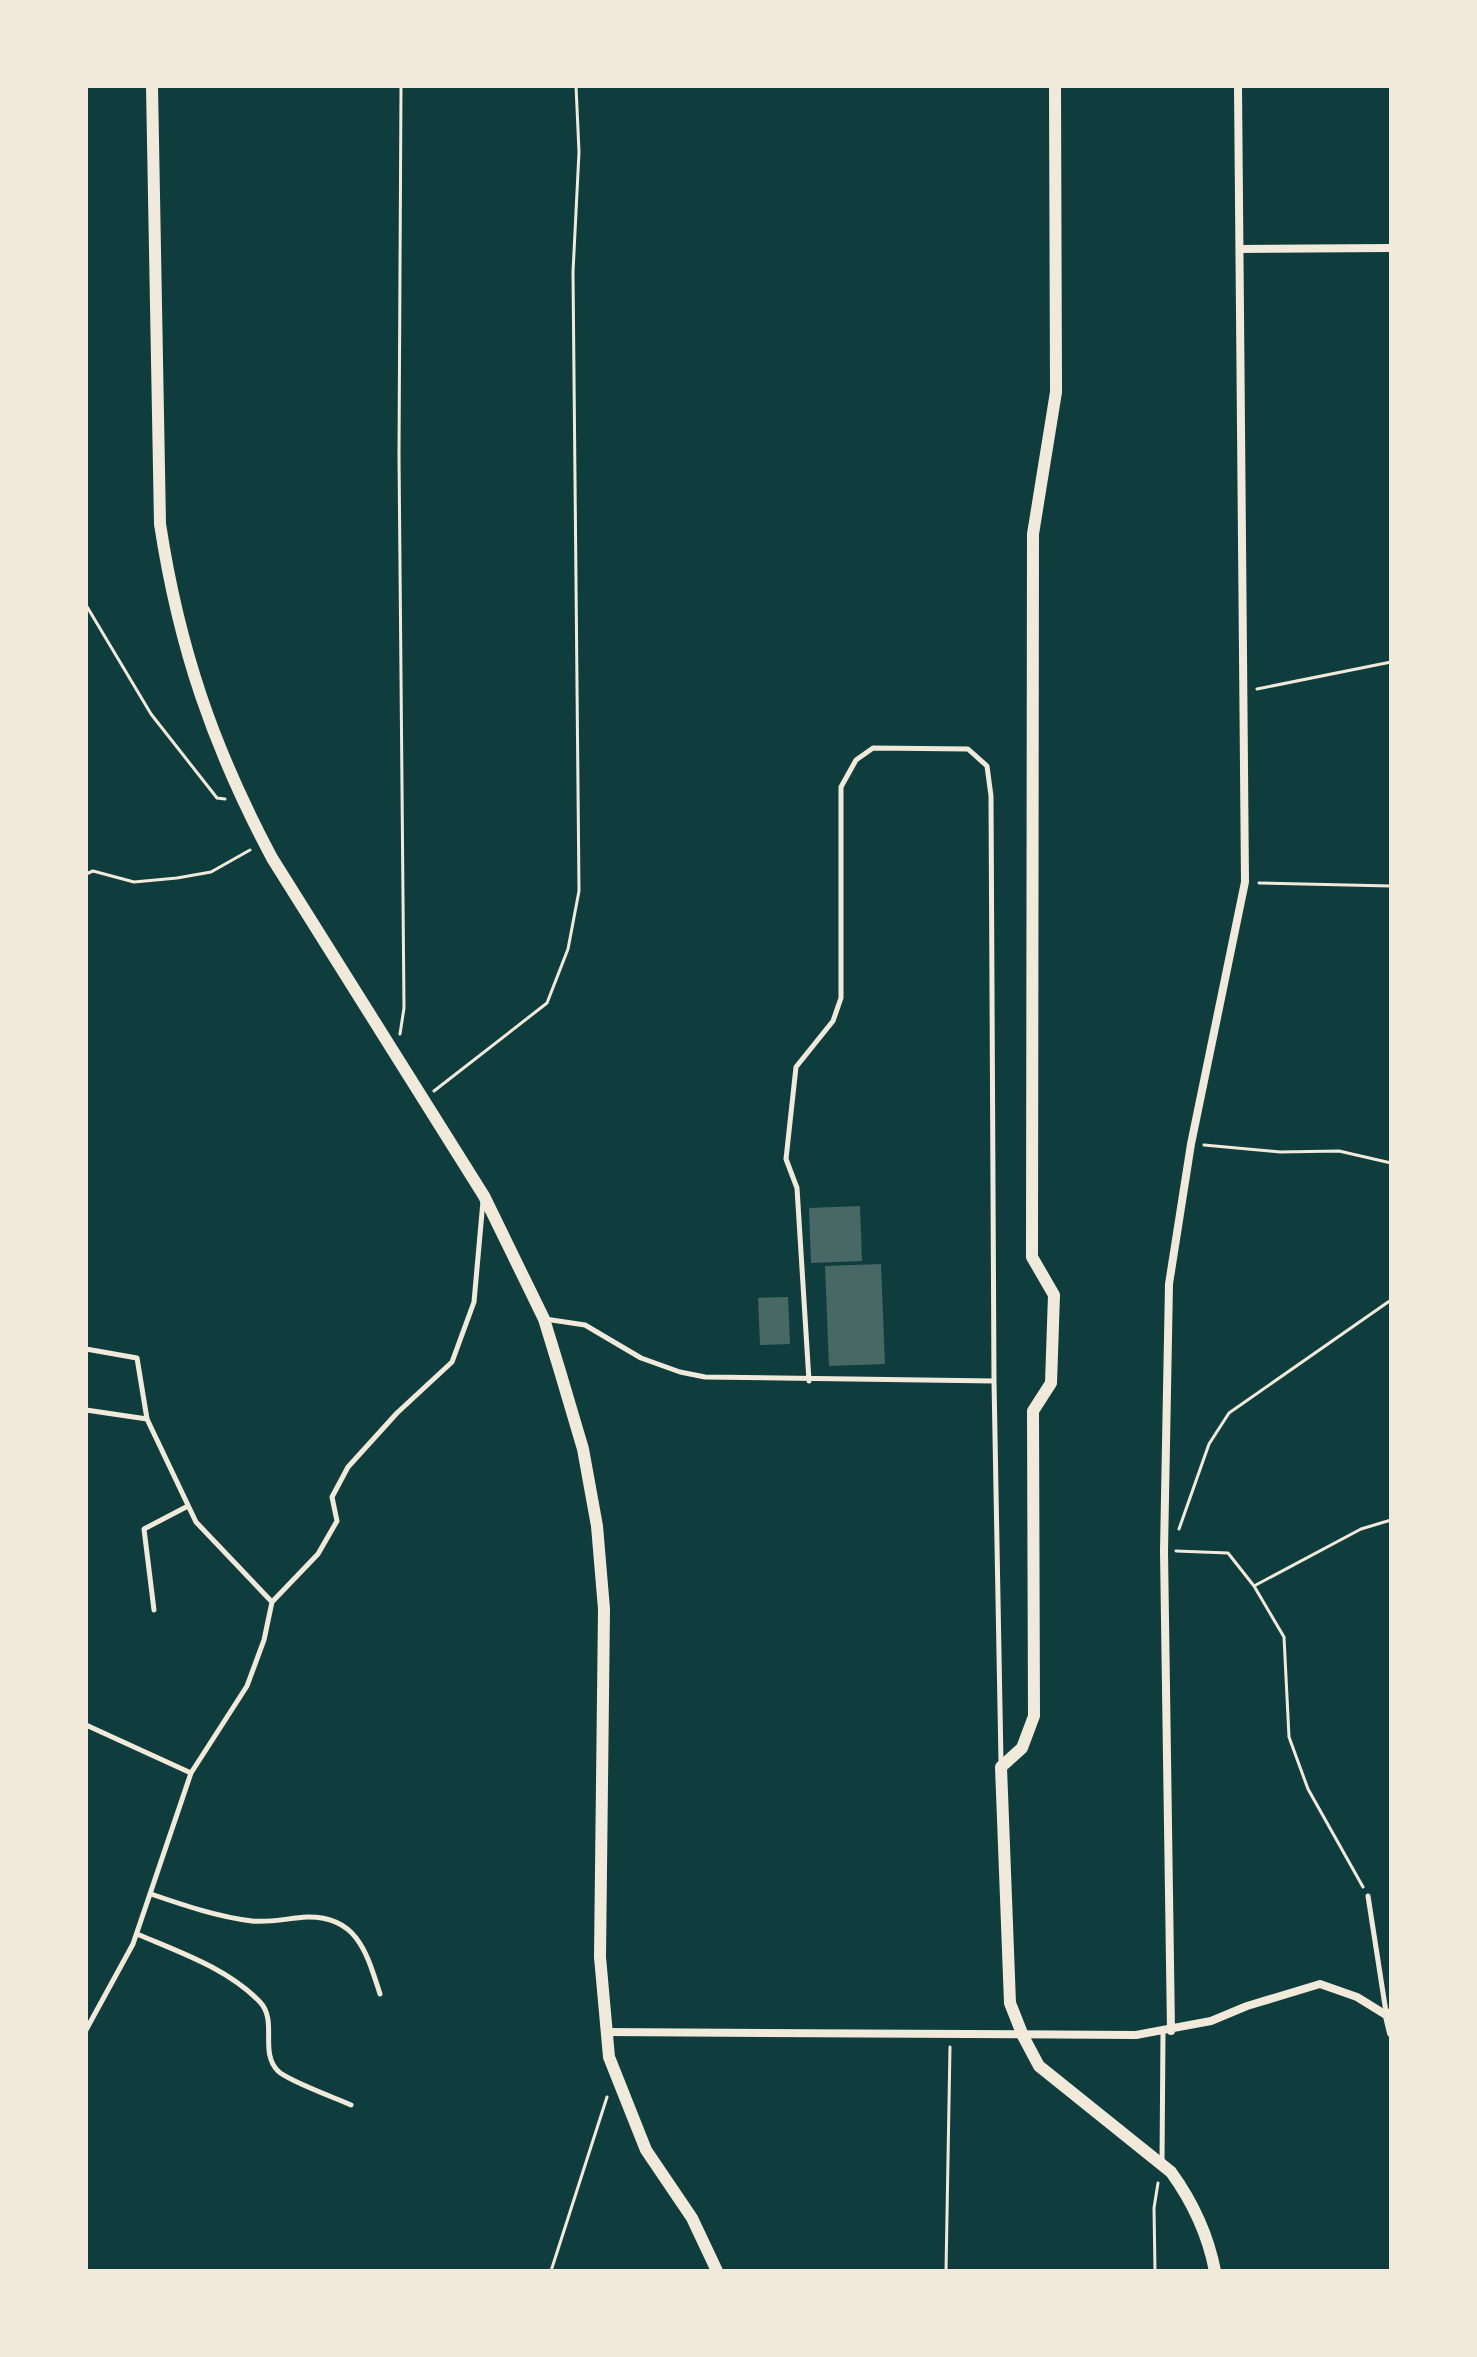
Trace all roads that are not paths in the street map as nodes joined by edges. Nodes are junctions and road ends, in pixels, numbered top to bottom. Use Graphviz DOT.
graph roads {
  1 [pos="152,86"];
  2 [pos="1055,86"];
  3 [pos="1238,86"];
  4 [pos="1391,248"];
  5 [pos="1240,249"];
  6 [pos="484,1196"];
  7 [pos="544,1319"];
  8 [pos="86,1349"];
  9 [pos="809,1381"];
  10 [pos="994,1381"];
  11 [pos="86,1410"];
  12 [pos="147,1419"];
  13 [pos="188,1506"];
  14 [pos="272,1602"];
  15 [pos="154,1610"];
  16 [pos="86,1725"];
  17 [pos="1001,1767"];
  18 [pos="191,1773"];
  19 [pos="151,1894"];
  20 [pos="1368,1896"];
  21 [pos="137,1934"];
  22 [pos="380,1994"];
  23 [pos="1388,2015"];
  24 [pos="86,2030"];
  25 [pos="1167,2031"];
  26 [pos="607,2032"];
  27 [pos="1391,2033"];
  28 [pos="1023,2036"];
  29 [pos="351,2105"];
  30 [pos="1162,2164"];
  31 [pos="717,2271"];
  32 [pos="1215,2271"];
  1 -- 6 [label="street"];
  2 -- 17 [label="street"];
  3 -- 5 [label="street"];
  4 -- 5 [label="street"];
  5 -- 25 [label="street"];
  6 -- 7 [label="street"];
  6 -- 14 [label="lane"];
  7 -- 9 [label="lane"];
  7 -- 26 [label="street"];
  8 -- 12 [label="lane"];
  9 -- 10 [label="lane"];
  9 -- 10 [label="lane"];
  10 -- 17 [label="lane"];
  11 -- 12 [label="lane"];
  12 -- 13 [label="lane"];
  13 -- 14 [label="lane"];
  13 -- 15 [label="lane"];
  14 -- 18 [label="lane"];
  16 -- 18 [label="lane"];
  17 -- 28 [label="street"];
  18 -- 19 [label="lane"];
  19 -- 21 [label="lane"];
  19 -- 22 [label="lane"];
  20 -- 23 [label="lane"];
  21 -- 24 [label="lane"];
  21 -- 29 [label="lane"];
  23 -- 25 [label="street"];
  23 -- 27 [label="street"];
  25 -- 28 [label="street"];
  25 -- 30 [label="lane"];
  26 -- 28 [label="street"];
  26 -- 31 [label="street"];
  28 -- 30 [label="street"];
  30 -- 32 [label="street"];
}
